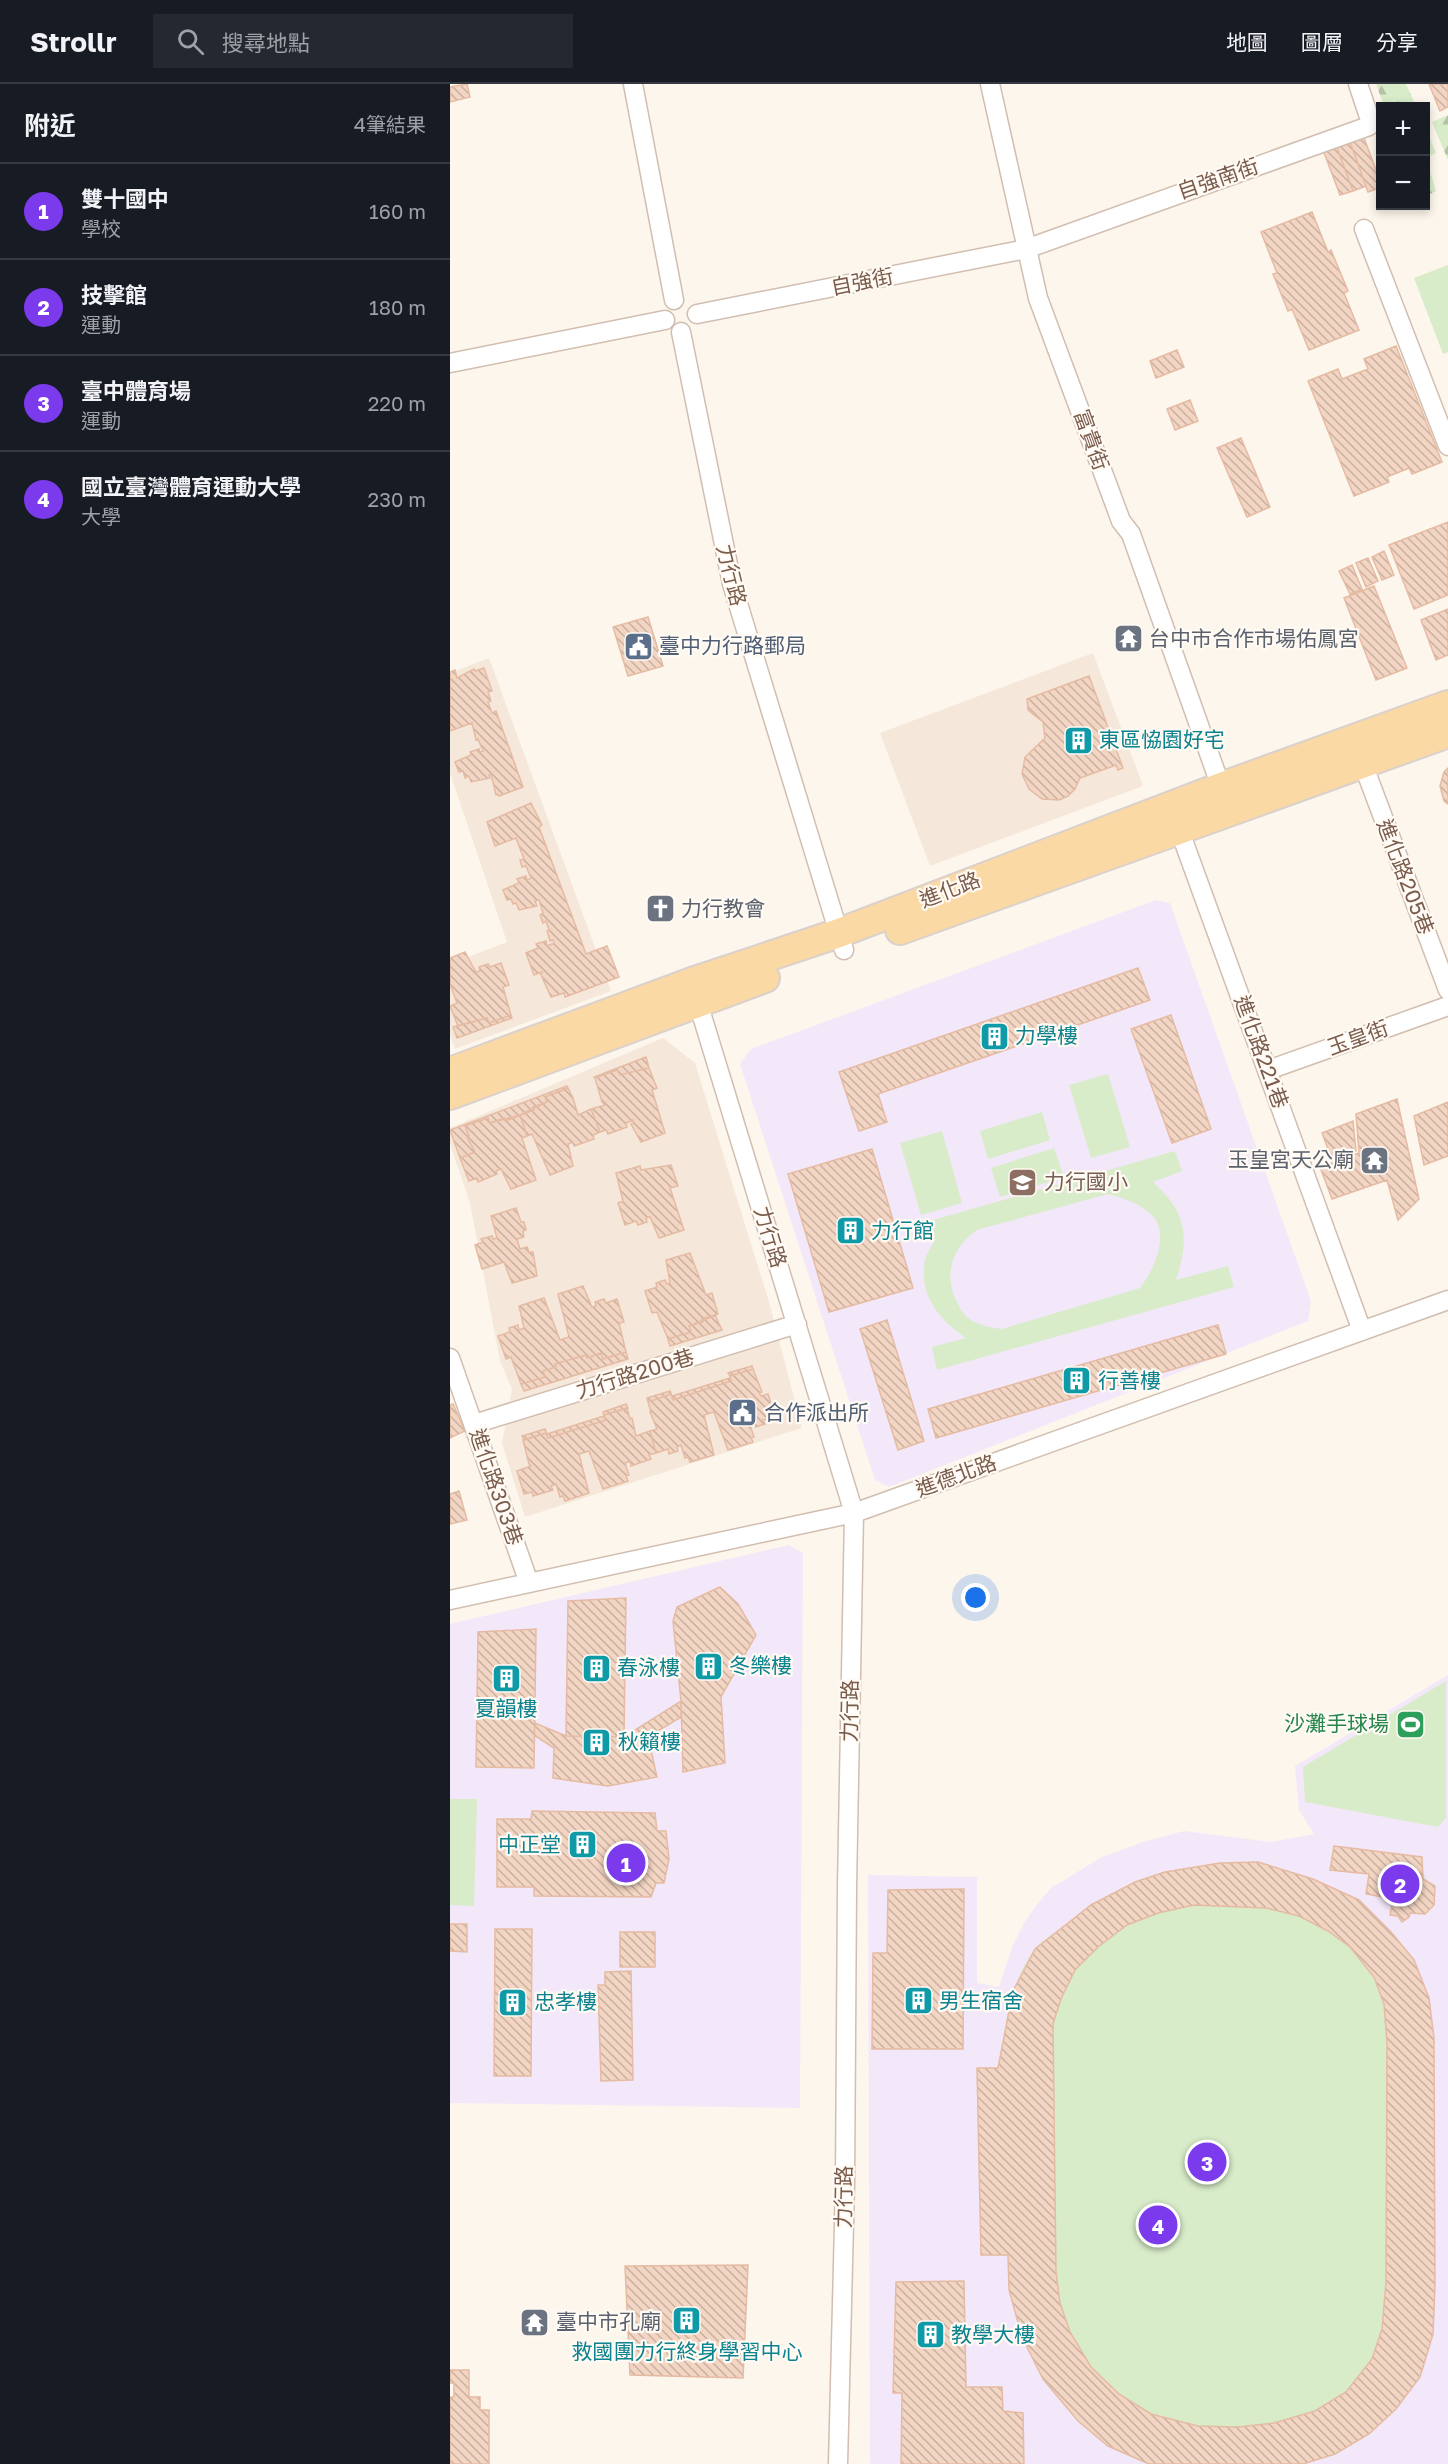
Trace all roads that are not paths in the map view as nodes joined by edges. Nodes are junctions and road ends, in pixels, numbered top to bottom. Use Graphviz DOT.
graph roads {
  1 [pos="633,84"];
  2 [pos="990,84"];
  3 [pos="1358,84"];
  4 [pos="1364,229"];
  5 [pos="1026,249"];
  6 [pos="674,300"];
  7 [pos="697,314"];
  8 [pos="665,320"];
  9 [pos="681,332"];
  10 [pos="450,363"];
  11 [pos="1440,400"];
  12 [pos="1448,446"];
  13 [pos="1448,705"];
  14 [pos="1448,733"];
  15 [pos="1363,764"];
  16 [pos="1221,787"];
  17 [pos="1179,829"];
  18 [pos="842,941"];
  19 [pos="1448,990"];
  20 [pos="695,991"];
  21 [pos="1448,1006"];
  22 [pos="1268,1070"];
  23 [pos="450,1072"];
  24 [pos="450,1095"];
  25 [pos="1448,1300"];
  26 [pos="796,1324"];
  27 [pos="1362,1331"];
  28 [pos="450,1358"];
  29 [pos="474,1425"];
  30 [pos="854,1513"];
  31 [pos="529,1583"];
  32 [pos="450,1600"];
  33 [pos="838,2464"];
  1 -- 6 [label="street"];
  2 -- 5 [label="street, 富貴街"];
  3 -- 5 [label="street, 自強南街"];
  4 -- 11 [label="street"];
  5 -- 7 [label="street, 自強街"];
  5 -- 16 [label="street, 富貴街"];
  6 -- 7 [label="street"];
  6 -- 8 [label="street"];
  7 -- 9 [label="street"];
  8 -- 9 [label="street"];
  8 -- 10 [label="street"];
  9 -- 18 [label="street, 力行路"];
  11 -- 12 [label="street"];
  13 -- 16 [label="main road, 進化路"];
  14 -- 15 [label="main road, 進化路"];
  15 -- 17 [label="main road, 進化路"];
  15 -- 19 [label="street, 進化路205巷"];
  16 -- 17 [label="street"];
  16 -- 18 [label="main road, 進化路"];
  17 -- 18 [label="main road, 進化路"];
  17 -- 22 [label="street, 進化路221巷"];
  18 -- 20 [label="main road, 進化路"];
  20 -- 23 [label="main road, 進化路"];
  20 -- 24 [label="main road, 進化路"];
  20 -- 26 [label="street, 力行路"];
  21 -- 22 [label="street, 玉皇街"];
  22 -- 27 [label="street, 進化路221巷"];
  25 -- 27 [label="street, 進德北路"];
  26 -- 29 [label="street, 力行路200巷"];
  26 -- 30 [label="street, 力行路"];
  27 -- 30 [label="street, 進德北路"];
  28 -- 29 [label="street, 進化路303巷"];
  29 -- 31 [label="street, 進化路303巷"];
  30 -- 31 [label="street, 進德北路"];
  30 -- 33 [label="street, 力行路"];
  31 -- 32 [label="street, 進德北路"];
}
